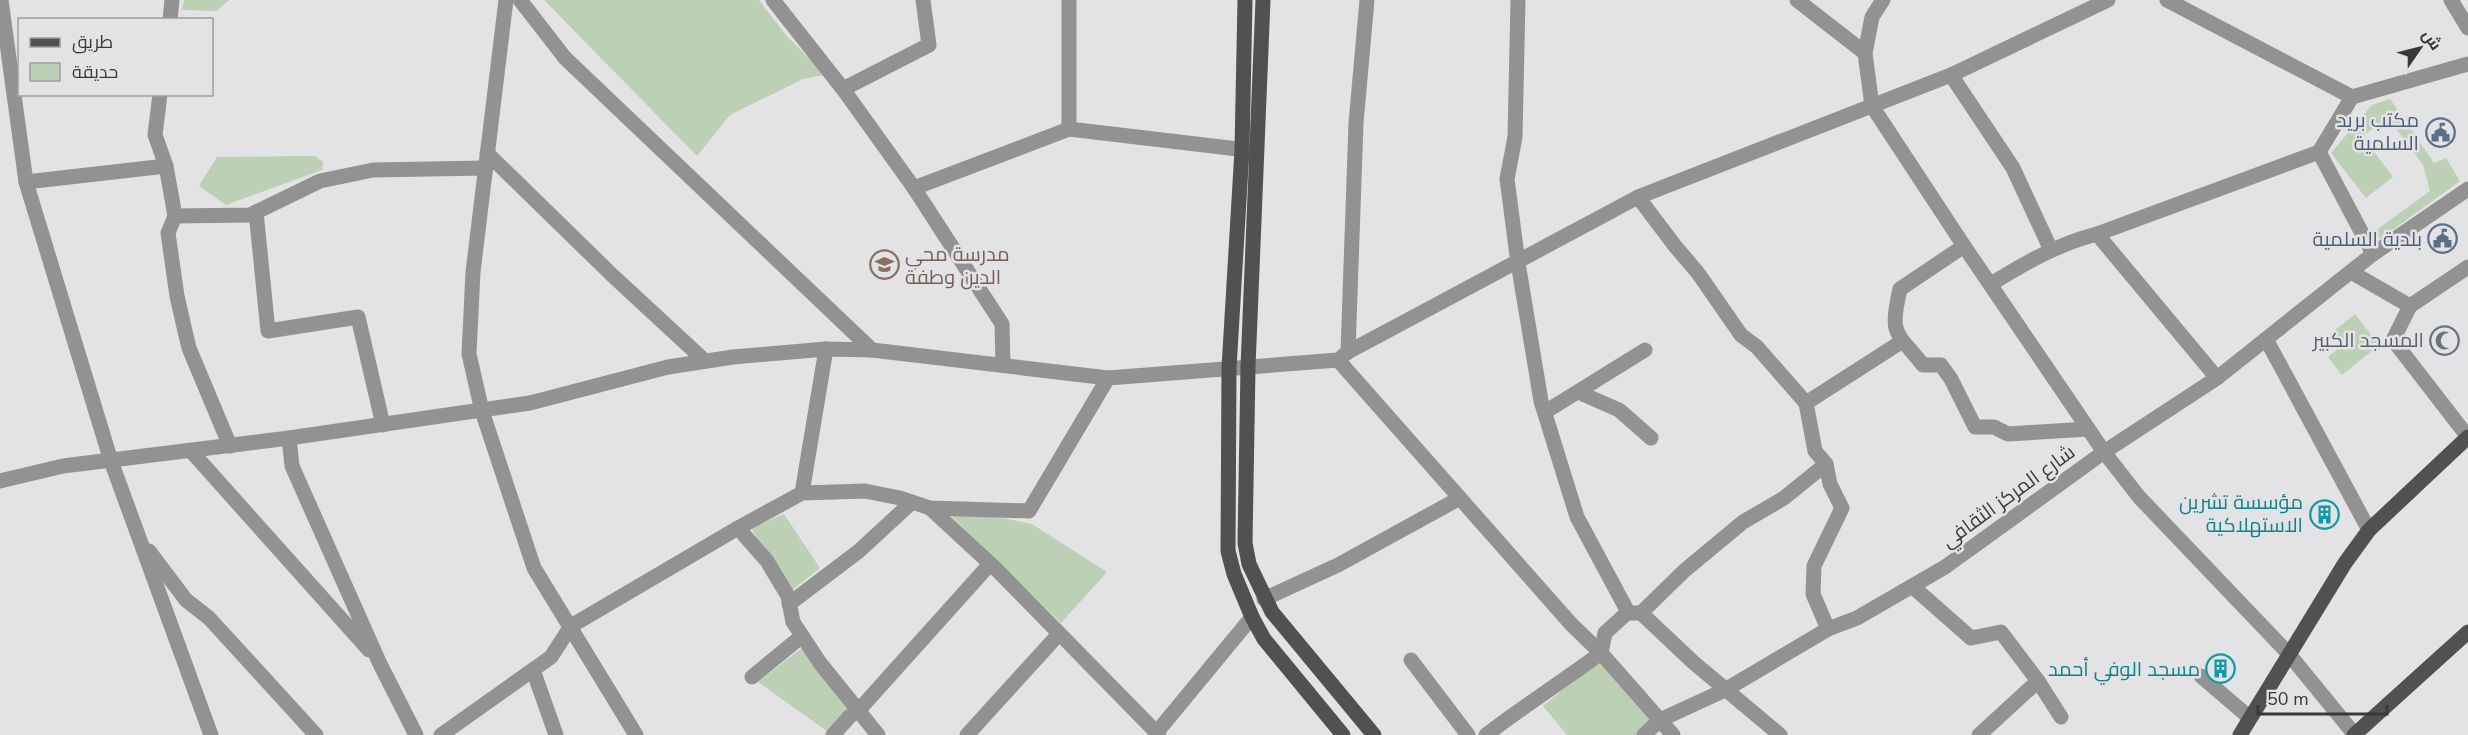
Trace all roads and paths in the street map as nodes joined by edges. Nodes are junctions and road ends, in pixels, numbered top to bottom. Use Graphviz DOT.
graph roads {
  1 [pos="1,0"];
  2 [pos="172,0"];
  3 [pos="506,0"];
  4 [pos="520,0"];
  5 [pos="773,0"];
  6 [pos="923,0"];
  7 [pos="1069,0"];
  8 [pos="1245,0"];
  9 [pos="1263,0"];
  10 [pos="1367,0"];
  11 [pos="1518,0"];
  12 [pos="1797,0"];
  13 [pos="1883,0"];
  14 [pos="2108,0"];
  15 [pos="2167,0"];
  16 [pos="2451,0"];
  17 [pos="170,18"];
  18 [pos="2468,28"];
  19 [pos="1865,53"];
  20 [pos="2468,64"];
  21 [pos="1951,75"];
  22 [pos="843,88"];
  23 [pos="160,96"];
  24 [pos="2352,97"];
  25 [pos="1872,106"];
  26 [pos="1069,129"];
  27 [pos="1242,150"];
  28 [pos="1258,151"];
  29 [pos="2319,152"];
  30 [pos="486,160"];
  31 [pos="166,166"];
  32 [pos="26,182"];
  33 [pos="914,188"];
  34 [pos="2468,189"];
  35 [pos="1638,197"];
  36 [pos="256,212"];
  37 [pos="175,216"];
  38 [pos="2097,234"];
  39 [pos="1964,246"];
  40 [pos="2051,249"];
  41 [pos="2373,254"];
  42 [pos="1518,263"];
  43 [pos="2468,267"];
  44 [pos="2351,272"];
  45 [pos="1990,284"];
  46 [pos="2410,306"];
  47 [pos="2266,339"];
  48 [pos="1901,342"];
  49 [pos="826,350"];
  50 [pos="872,350"];
  51 [pos="1645,350"];
  52 [pos="1343,356"];
  53 [pos="705,361"];
  54 [pos="1003,365"];
  55 [pos="1248,367"];
  56 [pos="1229,368"];
  57 [pos="1108,378"];
  58 [pos="2217,378"];
  59 [pos="1578,392"];
  60 [pos="1806,403"];
  61 [pos="482,411"];
  62 [pos="1545,412"];
  63 [pos="384,425"];
  64 [pos="2088,429"];
  65 [pos="2468,437"];
  66 [pos="289,438"];
  67 [pos="1651,438"];
  68 [pos="231,446"];
  69 [pos="191,451"];
  70 [pos="2104,452"];
  71 [pos="111,461"];
  72 [pos="1826,464"];
  73 [pos="0,481"];
  74 [pos="802,493"];
  75 [pos="1460,498"];
  76 [pos="912,502"];
  77 [pos="930,508"];
  78 [pos="738,528"];
  79 [pos="2369,530"];
  80 [pos="139,538"];
  81 [pos="990,564"];
  82 [pos="1912,586"];
  83 [pos="1264,599"];
  84 [pos="789,604"];
  85 [pos="1634,613"];
  86 [pos="1252,617"];
  87 [pos="571,626"];
  88 [pos="1828,630"];
  89 [pos="2468,632"];
  90 [pos="1058,634"];
  91 [pos="802,636"];
  92 [pos="2288,653"];
  93 [pos="1601,654"];
  94 [pos="378,659"];
  95 [pos="1411,660"];
  96 [pos="533,670"];
  97 [pos="2201,676"];
  98 [pos="752,677"];
  99 [pos="2038,681"];
  100 [pos="1725,690"];
  101 [pos="858,711"];
  102 [pos="2061,717"];
  103 [pos="2250,718"];
  104 [pos="1660,720"];
  105 [pos="456,731"];
  106 [pos="1158,734"];
  107 [pos="211,735"];
  108 [pos="316,735"];
  109 [pos="416,735"];
  110 [pos="441,735"];
  111 [pos="556,735"];
  112 [pos="636,735"];
  113 [pos="833,735"];
  114 [pos="878,735"];
  115 [pos="967,735"];
  116 [pos="1343,735"];
  117 [pos="1374,735"];
  118 [pos="1468,735"];
  119 [pos="1486,735"];
  120 [pos="1644,735"];
  121 [pos="1673,735"];
  122 [pos="1780,735"];
  123 [pos="1979,735"];
  124 [pos="2240,735"];
  125 [pos="2355,735"];
  1 -- 32 [label="street"];
  2 -- 17 [label="street"];
  3 -- 30 [label="street"];
  4 -- 50 [label="street"];
  5 -- 22 [label="street"];
  6 -- 22 [label="street"];
  7 -- 26 [label="street"];
  8 -- 27 [label="main road"];
  9 -- 28 [label="main road"];
  10 -- 52 [label="street"];
  11 -- 42 [label="street"];
  12 -- 19 [label="street"];
  13 -- 19 [label="street"];
  14 -- 21 [label="street"];
  15 -- 24 [label="street"];
  16 -- 18 [label="street"];
  19 -- 25 [label="street"];
  20 -- 24 [label="street"];
  21 -- 25 [label="street"];
  21 -- 40 [label="street"];
  22 -- 33 [label="street"];
  23 -- 31 [label="street"];
  24 -- 29 [label="street"];
  25 -- 35 [label="street"];
  25 -- 39 [label="street"];
  26 -- 27 [label="street"];
  26 -- 33 [label="street"];
  27 -- 28 [label="street"];
  27 -- 56 [label="main road"];
  28 -- 55 [label="main road"];
  29 -- 38 [label="street"];
  29 -- 41 [label="street"];
  30 -- 36 [label="street"];
  30 -- 53 [label="street"];
  30 -- 61 [label="street"];
  31 -- 32 [label="street"];
  31 -- 37 [label="street"];
  32 -- 71 [label="street"];
  33 -- 54 [label="street"];
  34 -- 41 [label="street, شارع المركز الثقافي"];
  35 -- 42 [label="street"];
  35 -- 60 [label="street"];
  36 -- 37 [label="street"];
  36 -- 63 [label="street"];
  37 -- 68 [label="street"];
  38 -- 40 [label="street"];
  38 -- 58 [label="street"];
  39 -- 45 [label="street"];
  39 -- 48 [label="street"];
  40 -- 45 [label="street"];
  41 -- 44 [label="street, شارع المركز الثقافي"];
  42 -- 52 [label="street"];
  42 -- 62 [label="street"];
  43 -- 46 [label="street"];
  44 -- 46 [label="street"];
  44 -- 47 [label="street, شارع المركز الثقافي"];
  45 -- 64 [label="street"];
  46 -- 65 [label="street"];
  47 -- 58 [label="street, شارع المركز الثقافي"];
  47 -- 79 [label="street"];
  48 -- 60 [label="street"];
  48 -- 64 [label="street"];
  49 -- 50 [label="street"];
  49 -- 53 [label="street"];
  49 -- 74 [label="street"];
  50 -- 54 [label="street"];
  51 -- 59 [label="street"];
  52 -- 55 [label="street"];
  52 -- 75 [label="street"];
  53 -- 61 [label="street"];
  54 -- 57 [label="street"];
  55 -- 56 [label="street"];
  55 -- 83 [label="main road"];
  56 -- 57 [label="street"];
  56 -- 86 [label="main road"];
  57 -- 77 [label="street"];
  58 -- 70 [label="street, شارع المركز الثقافي"];
  59 -- 62 [label="street"];
  59 -- 67 [label="street"];
  60 -- 72 [label="street"];
  61 -- 63 [label="street"];
  61 -- 87 [label="street"];
  62 -- 85 [label="street"];
  63 -- 66 [label="street"];
  64 -- 70 [label="street"];
  65 -- 79 [label="main road"];
  66 -- 68 [label="street"];
  66 -- 94 [label="street"];
  68 -- 69 [label="street"];
  69 -- 71 [label="street"];
  69 -- 94 [label="street"];
  70 -- 82 [label="street, شارع المركز الثقافي"];
  70 -- 92 [label="street"];
  71 -- 73 [label="street"];
  71 -- 80 [label="street"];
  72 -- 85 [label="street"];
  72 -- 88 [label="street"];
  74 -- 76 [label="street"];
  74 -- 78 [label="street"];
  75 -- 83 [label="street"];
  75 -- 93 [label="street"];
  76 -- 77 [label="street"];
  76 -- 84 [label="street"];
  77 -- 81 [label="street"];
  78 -- 84 [label="street"];
  78 -- 87 [label="street"];
  79 -- 92 [label="main road"];
  80 -- 107 [label="street"];
  80 -- 108 [label="street"];
  81 -- 90 [label="street"];
  81 -- 101 [label="street"];
  82 -- 88 [label="street, شارع المركز الثقافي"];
  82 -- 99 [label="street"];
  83 -- 117 [label="main road"];
  84 -- 91 [label="street"];
  85 -- 93 [label="street"];
  85 -- 100 [label="street"];
  86 -- 106 [label="street"];
  86 -- 116 [label="main road"];
  87 -- 96 [label="street"];
  87 -- 112 [label="street"];
  88 -- 100 [label="street, شارع المركز الثقافي"];
  89 -- 125 [label="main road"];
  90 -- 106 [label="street"];
  90 -- 115 [label="street"];
  91 -- 98 [label="street"];
  91 -- 101 [label="street"];
  92 -- 103 [label="main road"];
  92 -- 125 [label="street"];
  93 -- 104 [label="street"];
  93 -- 119 [label="street"];
  94 -- 109 [label="street"];
  95 -- 118 [label="street"];
  96 -- 105 [label="street"];
  96 -- 111 [label="street"];
  97 -- 103 [label="street"];
  99 -- 102 [label="street"];
  99 -- 123 [label="street"];
  100 -- 104 [label="street, شارع المركز الثقافي"];
  100 -- 122 [label="street"];
  101 -- 113 [label="street"];
  101 -- 114 [label="street"];
  103 -- 124 [label="main road"];
  104 -- 120 [label="street, شارع المركز الثقافي"];
  104 -- 121 [label="street"];
  105 -- 110 [label="street"];
}
